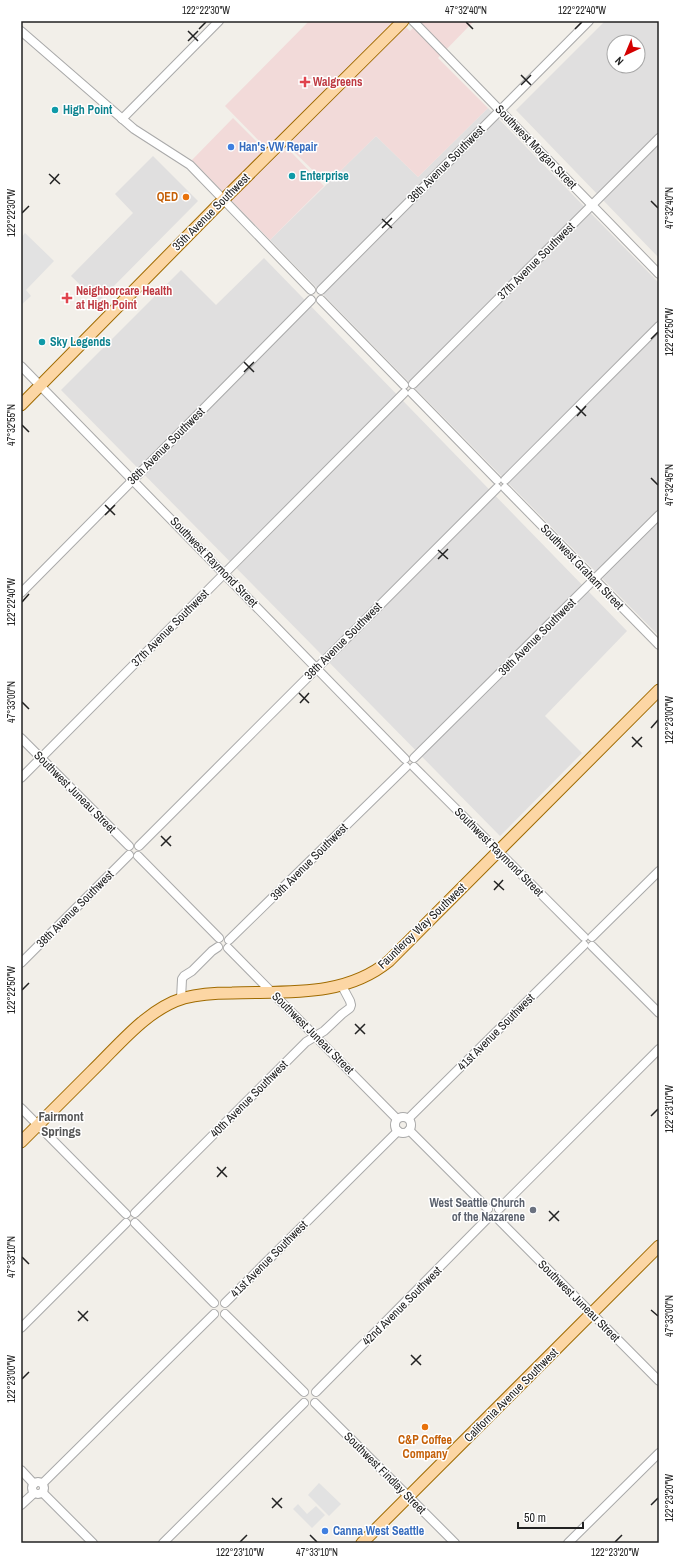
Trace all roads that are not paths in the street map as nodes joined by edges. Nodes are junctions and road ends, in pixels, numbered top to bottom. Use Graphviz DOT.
graph roads {
  1 [pos="220,21"];
  2 [pos="403,21"];
  3 [pos="413,21"];
  4 [pos="589,21"];
  5 [pos="21,31"];
  6 [pos="500,110"];
  7 [pos="122,119"];
  8 [pos="659,138"];
  9 [pos="224,199"];
  10 [pos="593,205"];
  11 [pos="659,274"];
  12 [pos="311,290"];
  13 [pos="321,290"];
  14 [pos="311,300"];
  15 [pos="321,300"];
  16 [pos="659,326"];
  17 [pos="21,366"];
  18 [pos="40,386"];
  19 [pos="407,390"];
  20 [pos="21,405"];
  21 [pos="133,480"];
  22 [pos="501,484"];
  23 [pos="659,515"];
  24 [pos="225,573"];
  25 [pos="595,581"];
  26 [pos="21,593"];
  27 [pos="659,645"];
  28 [pos="316,668"];
  29 [pos="659,690"];
  30 [pos="21,738"];
  31 [pos="41,758"];
  32 [pos="408,764"];
  33 [pos="21,778"];
  34 [pos="129,846"];
  35 [pos="139,846"];
  36 [pos="498,852"];
  37 [pos="129,855"];
  38 [pos="138,856"];
  39 [pos="659,871"];
  40 [pos="584,941"];
  41 [pos="592,941"];
  42 [pos="218,943"];
  43 [pos="228,944"];
  44 [pos="21,963"];
  45 [pos="342,986"];
  46 [pos="271,992"];
  47 [pos="181,1000"];
  48 [pos="659,1013"];
  49 [pos="316,1036"];
  50 [pos="659,1048"];
  51 [pos="21,1108"];
  52 [pos="409,1118"];
  53 [pos="398,1119"];
  54 [pos="38,1125"];
  55 [pos="409,1130"];
  56 [pos="398,1131"];
  57 [pos="21,1142"];
  58 [pos="488,1209"];
  59 [pos="499,1209"];
  60 [pos="126,1214"];
  61 [pos="135,1214"];
  62 [pos="488,1219"];
  63 [pos="499,1220"];
  64 [pos="126,1223"];
  65 [pos="135,1223"];
  66 [pos="659,1246"];
  67 [pos="214,1303"];
  68 [pos="225,1303"];
  69 [pos="592,1313"];
  70 [pos="214,1314"];
  71 [pos="225,1314"];
  72 [pos="21,1328"];
  73 [pos="659,1381"];
  74 [pos="304,1392"];
  75 [pos="316,1392"];
  76 [pos="304,1403"];
  77 [pos="315,1403"];
  78 [pos="659,1453"];
  79 [pos="21,1470"];
  80 [pos="43,1483"];
  81 [pos="34,1484"];
  82 [pos="34,1492"];
  83 [pos="43,1493"];
  84 [pos="409,1497"];
  85 [pos="21,1505"];
  86 [pos="93,1543"];
  87 [pos="163,1543"];
  88 [pos="362,1543"];
  89 [pos="455,1543"];
  90 [pos="568,1543"];
  1 -- 7 [label="street"];
  2 -- 9 [label="main road, 35th Avenue Southwest"];
  3 -- 6 [label="street, Southwest Morgan Street"];
  4 -- 6 [label="street, 36th Avenue Southwest"];
  5 -- 7 [label="street"];
  6 -- 10 [label="street, Southwest Morgan Street"];
  6 -- 13 [label="street, 36th Avenue Southwest"];
  7 -- 9 [label="street"];
  8 -- 10 [label="street, 37th Avenue Southwest"];
  9 -- 12 [label="street"];
  9 -- 18 [label="main road, 35th Avenue Southwest"];
  10 -- 11 [label="street, Southwest Morgan Street"];
  10 -- 19 [label="street, 37th Avenue Southwest"];
  12 -- 13 [label="street"];
  12 -- 14 [label="street"];
  13 -- 15 [label="street"];
  14 -- 15 [label="street"];
  14 -- 21 [label="street, 36th Avenue Southwest"];
  15 -- 19 [label="street, Southwest Graham Street"];
  16 -- 22 [label="street, 38th Avenue Southwest"];
  17 -- 18 [label="street, Southwest Raymond Street"];
  18 -- 20 [label="main road, 35th Avenue Southwest"];
  18 -- 21 [label="street, Southwest Raymond Street"];
  19 -- 22 [label="street, Southwest Graham Street"];
  19 -- 24 [label="street, 37th Avenue Southwest"];
  21 -- 24 [label="street, Southwest Raymond Street"];
  21 -- 26 [label="street, 36th Avenue Southwest"];
  22 -- 25 [label="street, Southwest Graham Street"];
  22 -- 28 [label="street, 38th Avenue Southwest"];
  23 -- 25 [label="street, 39th Avenue Southwest"];
  24 -- 28 [label="street, Southwest Raymond Street"];
  24 -- 31 [label="street, 37th Avenue Southwest"];
  25 -- 27 [label="street, Southwest Graham Street"];
  25 -- 32 [label="street, 39th Avenue Southwest"];
  28 -- 32 [label="street, Southwest Raymond Street"];
  28 -- 35 [label="street, 38th Avenue Southwest"];
  29 -- 36 [label="main road, Fauntleroy Way Southwest"];
  30 -- 31 [label="street, Southwest Juneau Street"];
  31 -- 33 [label="street, 37th Avenue Southwest"];
  31 -- 34 [label="street, Southwest Juneau Street"];
  32 -- 36 [label="street, Southwest Raymond Street"];
  32 -- 43 [label="street, 39th Avenue Southwest"];
  34 -- 35 [label="street"];
  34 -- 37 [label="street"];
  35 -- 38 [label="street"];
  36 -- 40 [label="street, Southwest Raymond Street"];
  36 -- 45 [label="main road, Fauntleroy Way Southwest"];
  37 -- 38 [label="street"];
  37 -- 44 [label="street, 38th Avenue Southwest"];
  38 -- 42 [label="street"];
  39 -- 41 [label="street"];
  40 -- 41 [label="street"];
  40 -- 52 [label="street, 41st Avenue Southwest"];
  41 -- 48 [label="street"];
  42 -- 43 [label="street"];
  42 -- 43 [label="street"];
  42 -- 47 [label="street"];
  43 -- 46 [label="street, Southwest Juneau Street"];
  45 -- 46 [label="main road, Fauntleroy Way Southwest"];
  45 -- 49 [label="street, 40th Avenue Southwest"];
  46 -- 47 [label="main road, Fauntleroy Way Southwest"];
  46 -- 49 [label="street, Southwest Juneau Street"];
  47 -- 54 [label="main road, Fauntleroy Way Southwest"];
  49 -- 53 [label="street, Southwest Juneau Street"];
  49 -- 61 [label="street, 40th Avenue Southwest"];
  50 -- 59 [label="street"];
  51 -- 54 [label="street"];
  52 -- 53 [label="street"];
  52 -- 55 [label="street"];
  53 -- 56 [label="street"];
  54 -- 57 [label="main road, Fauntleroy Way Southwest"];
  54 -- 60 [label="street"];
  55 -- 56 [label="street"];
  55 -- 58 [label="street"];
  56 -- 68 [label="street, 41st Avenue Southwest"];
  58 -- 59 [label="street"];
  58 -- 62 [label="street"];
  59 -- 63 [label="street"];
  60 -- 61 [label="street"];
  60 -- 64 [label="street"];
  61 -- 65 [label="street"];
  62 -- 63 [label="street"];
  62 -- 75 [label="street, 42nd Avenue Southwest"];
  63 -- 69 [label="street, Southwest Juneau Street"];
  64 -- 65 [label="street"];
  64 -- 72 [label="street"];
  65 -- 67 [label="street"];
  66 -- 69 [label="main road, California Avenue Southwest"];
  67 -- 68 [label="street"];
  67 -- 70 [label="street"];
  68 -- 71 [label="street"];
  69 -- 73 [label="street, Southwest Juneau Street"];
  69 -- 84 [label="main road, California Avenue Southwest"];
  70 -- 71 [label="street"];
  70 -- 80 [label="street"];
  71 -- 74 [label="street"];
  74 -- 75 [label="street"];
  74 -- 76 [label="street"];
  75 -- 77 [label="street"];
  76 -- 77 [label="street"];
  76 -- 87 [label="street"];
  77 -- 84 [label="street, Southwest Findlay Street"];
  78 -- 90 [label="street"];
  79 -- 81 [label="street"];
  80 -- 81 [label="street"];
  80 -- 83 [label="street"];
  81 -- 82 [label="street"];
  82 -- 83 [label="street"];
  82 -- 85 [label="street"];
  83 -- 86 [label="street"];
  84 -- 88 [label="main road, California Avenue Southwest"];
  84 -- 89 [label="street, Southwest Findlay Street"];
}
